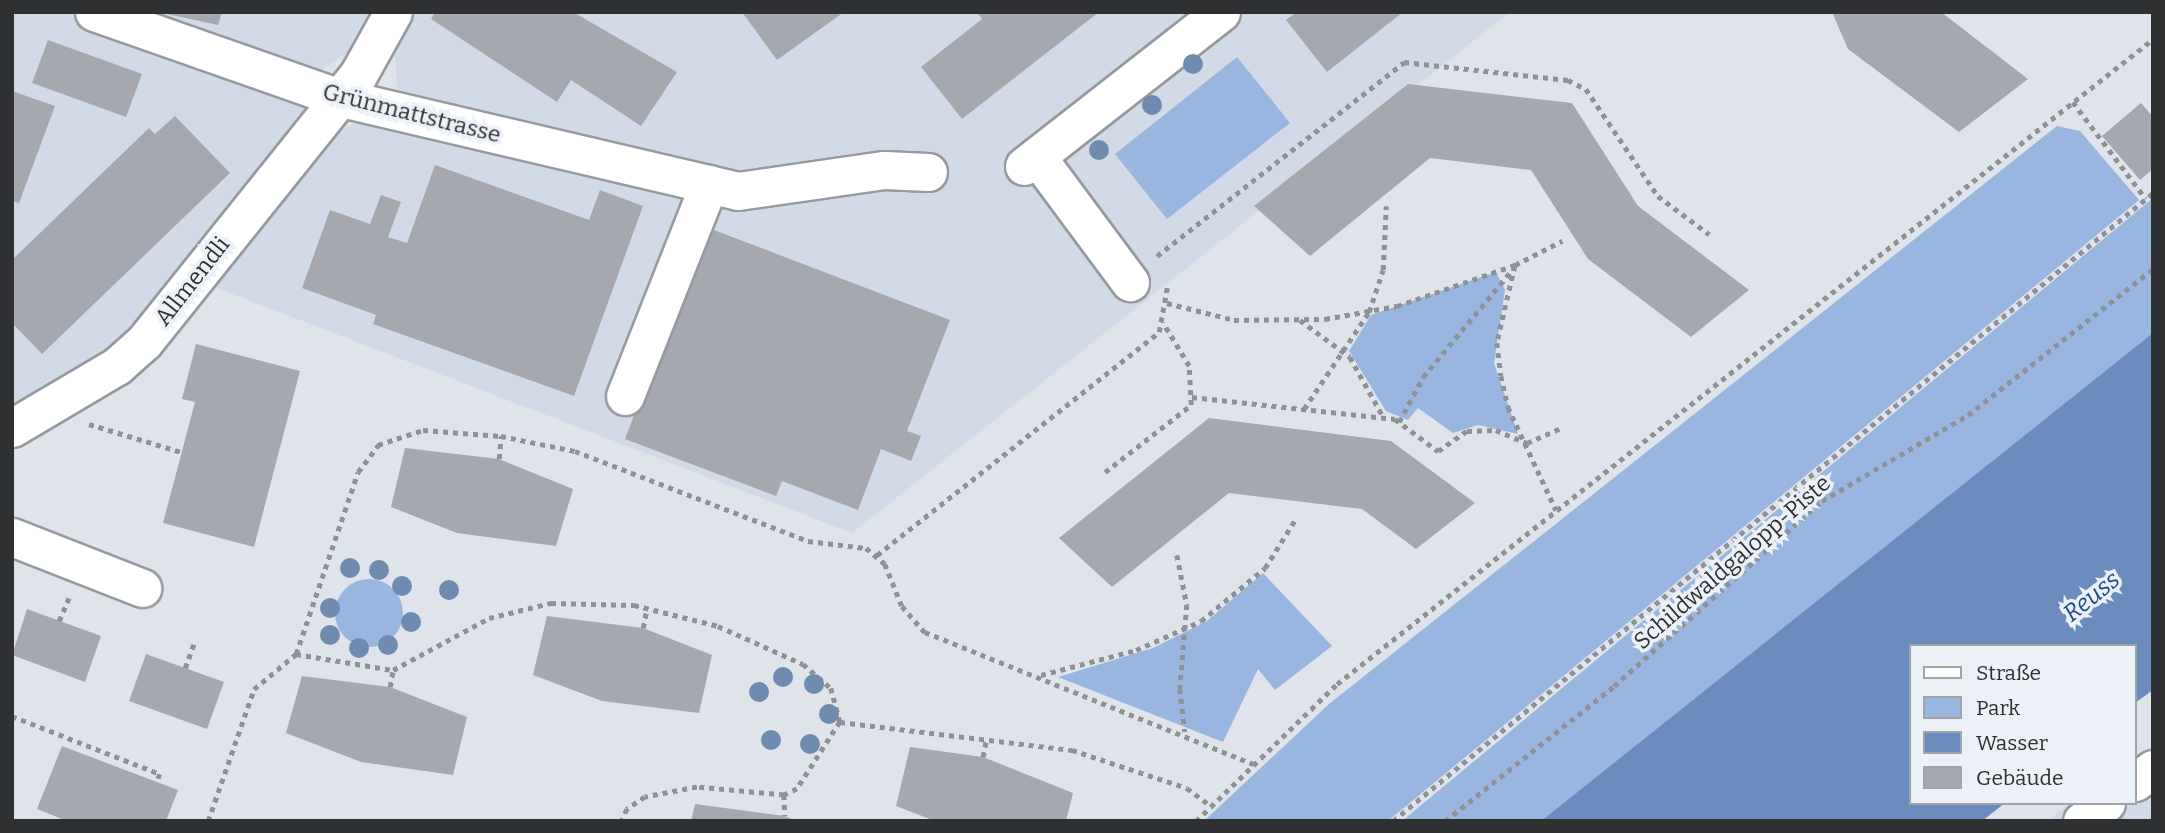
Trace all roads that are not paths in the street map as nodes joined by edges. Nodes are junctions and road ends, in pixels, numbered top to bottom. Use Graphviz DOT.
graph roads {
  1 [pos="94,12"];
  2 [pos="393,12"];
  3 [pos="1221,12"];
  4 [pos="337,97"];
  5 [pos="928,172"];
  6 [pos="723,188"];
  7 [pos="1146,273"];
  8 [pos="625,396"];
  9 [pos="12,428"];
  10 [pos="12,537"];
  11 [pos="142,589"];
  12 [pos="2153,769"];
  13 [pos="2137,781"];
  14 [pos="2103,805"];
  15 [pos="2082,821"];
  1 -- 4 [label="street, Grünmattstrasse"];
  2 -- 4 [label="street, Allmendli"];
  3 -- 7 [label="street"];
  4 -- 6 [label="street, Grünmattstrasse"];
  4 -- 9 [label="street, Allmendli"];
  5 -- 6 [label="street"];
  6 -- 8 [label="street"];
  10 -- 11 [label="street"];
  12 -- 13 [label="street"];
  14 -- 15 [label="street"];
}
